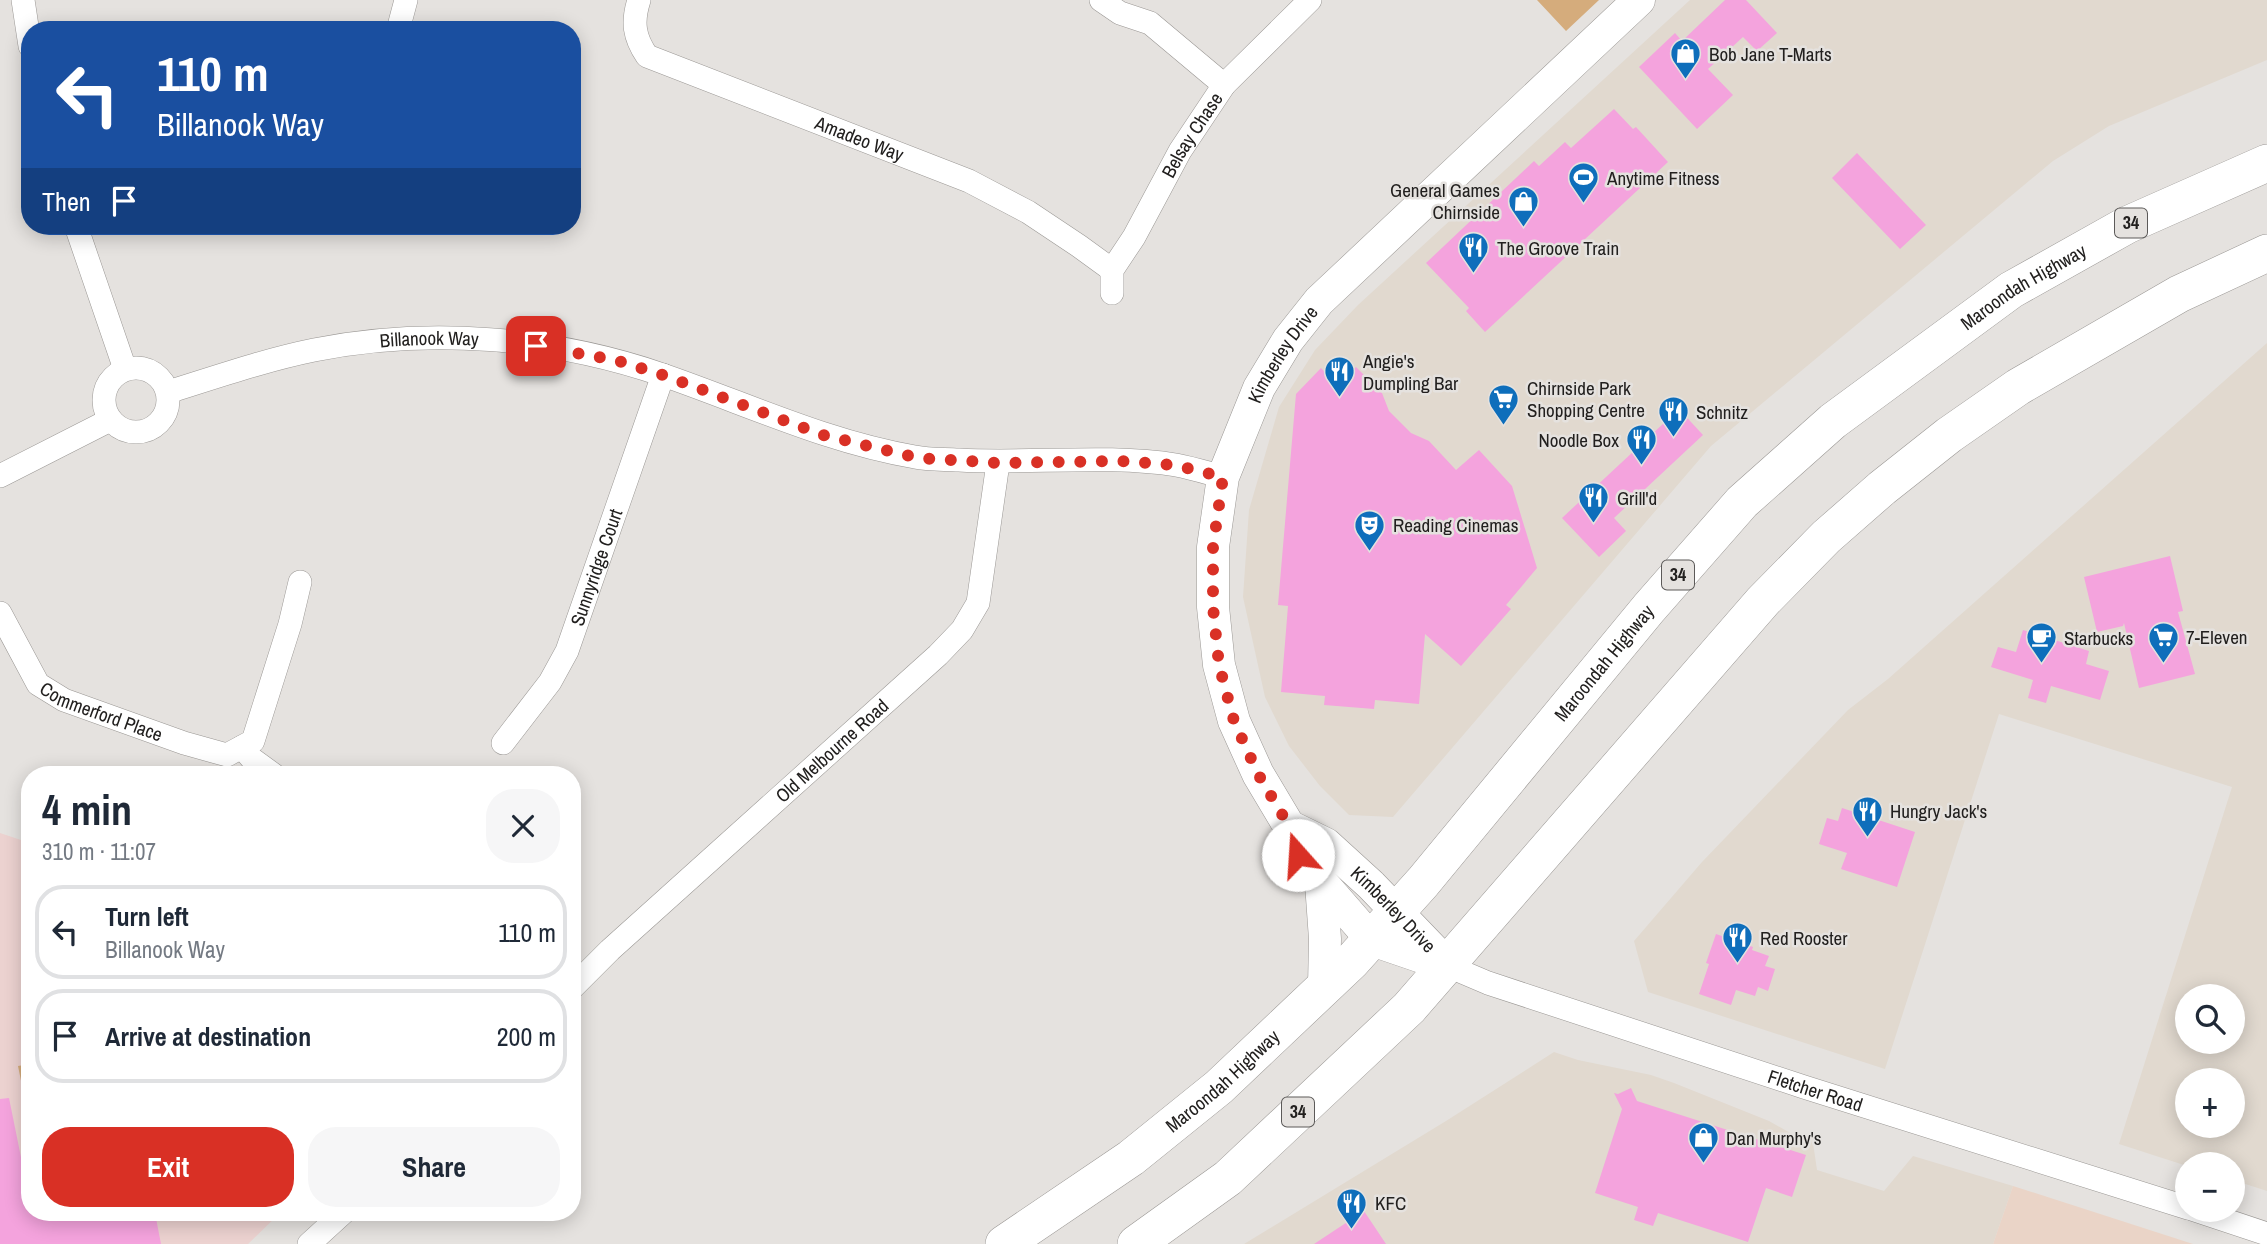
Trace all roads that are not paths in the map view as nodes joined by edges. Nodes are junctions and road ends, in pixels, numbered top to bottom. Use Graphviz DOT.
graph roads {
  1 [pos="23,0"];
  2 [pos="405,0"];
  3 [pos="639,0"];
  4 [pos="1101,0"];
  5 [pos="1140,0"];
  6 [pos="1310,0"];
  7 [pos="1639,0"];
  8 [pos="26,21"];
  9 [pos="400,21"];
  10 [pos="1150,23"];
  11 [pos="1224,85"];
  12 [pos="2267,163"];
  13 [pos="79,235"];
  14 [pos="2267,253"];
  15 [pos="1112,282"];
  16 [pos="125,369"];
  17 [pos="663,375"];
  18 [pos="168,392"];
  19 [pos="110,420"];
  20 [pos="999,463"];
  21 [pos="0,476"];
  22 [pos="1223,477"];
  23 [pos="300,582"];
  24 [pos="0,613"];
  25 [pos="503,743"];
  26 [pos="242,747"];
  27 [pos="262,766"];
  28 [pos="1289,826"];
  29 [pos="1321,883"];
  30 [pos="1397,913"];
  31 [pos="1373,940"];
  32 [pos="1448,965"];
  33 [pos="581,979"];
  34 [pos="1324,987"];
  35 [pos="2175,1204"];
  36 [pos="334,1221"];
  37 [pos="2230,1222"];
  38 [pos="2267,1234"];
  39 [pos="309,1244"];
  40 [pos="1004,1244"];
  41 [pos="1136,1244"];
  1 -- 8 [label="street"];
  2 -- 9 [label="street"];
  3 -- 15 [label="street, Amadeo Way"];
  4 -- 10 [label="street"];
  5 -- 10 [label="street"];
  6 -- 11 [label="street, Belsay Chase"];
  7 -- 22 [label="main road, Kimberley Drive"];
  10 -- 11 [label="street"];
  11 -- 15 [label="street, Belsay Chase"];
  12 -- 30 [label="highway, Maroondah Highway / 34"];
  13 -- 16 [label="street"];
  14 -- 32 [label="highway, 34"];
  16 -- 18 [label="street"];
  16 -- 19 [label="street"];
  17 -- 18 [label="street, Billanook Way"];
  17 -- 20 [label="street, Billanook Way"];
  17 -- 25 [label="street, Sunnyridge Court"];
  18 -- 19 [label="street"];
  19 -- 21 [label="street"];
  20 -- 22 [label="street, Billanook Way"];
  20 -- 33 [label="street, Old Melbourne Road"];
  22 -- 28 [label="main road, Kimberley Drive"];
  23 -- 26 [label="street"];
  24 -- 26 [label="street, Commerford Place"];
  26 -- 27 [label="street"];
  28 -- 29 [label="main road, Kimberley Drive"];
  28 -- 30 [label="main road, Kimberley Drive"];
  29 -- 31 [label="main road, Kimberley Drive"];
  29 -- 34 [label="main road"];
  30 -- 31 [label="highway, Maroondah Highway / 34"];
  30 -- 32 [label="main road, Kimberley Drive"];
  31 -- 32 [label="main road, Kimberley Drive"];
  31 -- 34 [label="highway, Maroondah Highway / 34"];
  32 -- 35 [label="street, Fletcher Road"];
  32 -- 41 [label="highway, 34"];
  34 -- 40 [label="highway, Maroondah Highway / 34"];
  36 -- 39 [label="street"];
  37 -- 38 [label="street, Fletcher Road"];
}
